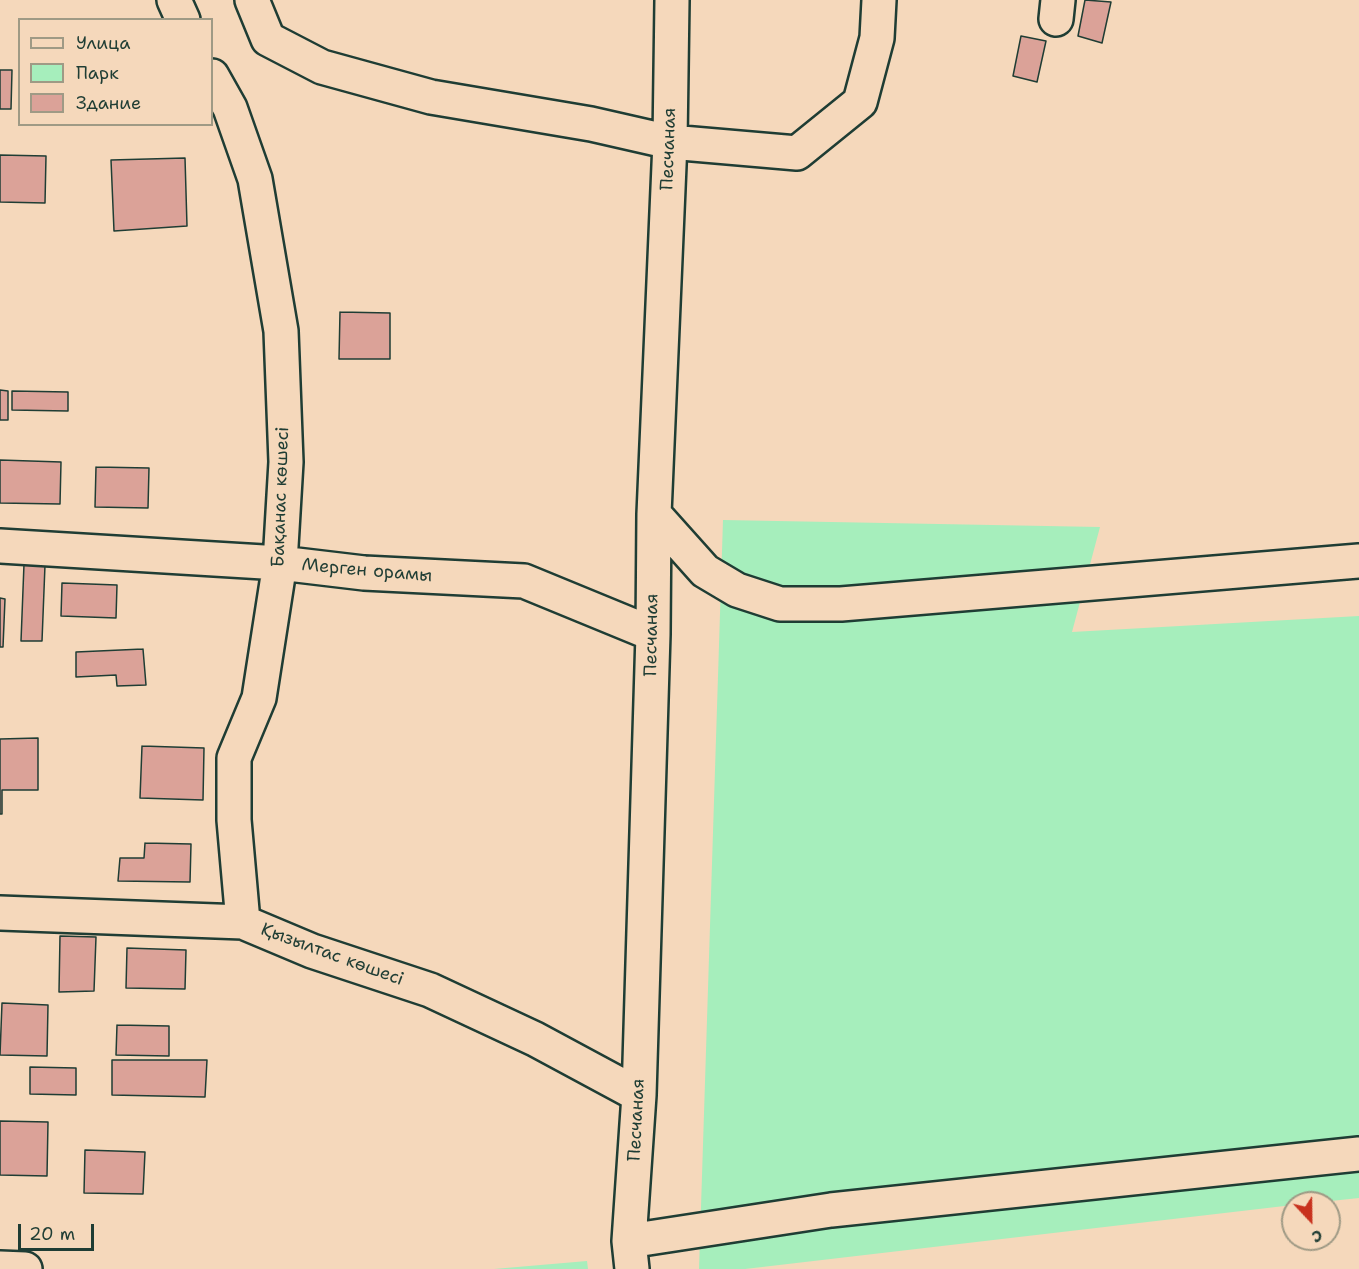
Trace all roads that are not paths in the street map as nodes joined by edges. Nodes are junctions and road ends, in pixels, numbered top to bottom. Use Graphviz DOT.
graph roads {
  1 [pos="174,0"];
  2 [pos="252,0"];
  3 [pos="672,0"];
  4 [pos="879,0"];
  5 [pos="182,18"];
  6 [pos="213,78"];
  7 [pos="670,142"];
  8 [pos="654,514"];
  9 [pos="0,546"];
  10 [pos="1359,561"];
  11 [pos="280,563"];
  12 [pos="653,634"];
  13 [pos="0,913"];
  14 [pos="243,922"];
  15 [pos="639,1095"];
  16 [pos="1359,1154"];
  17 [pos="631,1255"];
  18 [pos="0,1268"];
  19 [pos="25,1269"];
  1 -- 5 [label="street"];
  2 -- 7 [label="street"];
  3 -- 7 [label="street, Песчаная"];
  4 -- 7 [label="street"];
  6 -- 11 [label="street, Бақанас көшесі"];
  7 -- 8 [label="street, Песчаная"];
  8 -- 10 [label="street"];
  8 -- 12 [label="street, Песчаная"];
  9 -- 11 [label="street, Мерген орамы"];
  11 -- 12 [label="street, Мерген орамы"];
  11 -- 14 [label="street, Бақанас көшесі"];
  12 -- 15 [label="street, Песчаная"];
  13 -- 14 [label="street, Қызылтас көшесі"];
  14 -- 15 [label="street, Қызылтас көшесі"];
  15 -- 17 [label="street, Песчаная"];
  16 -- 17 [label="street"];
  18 -- 19 [label="street"];
}
